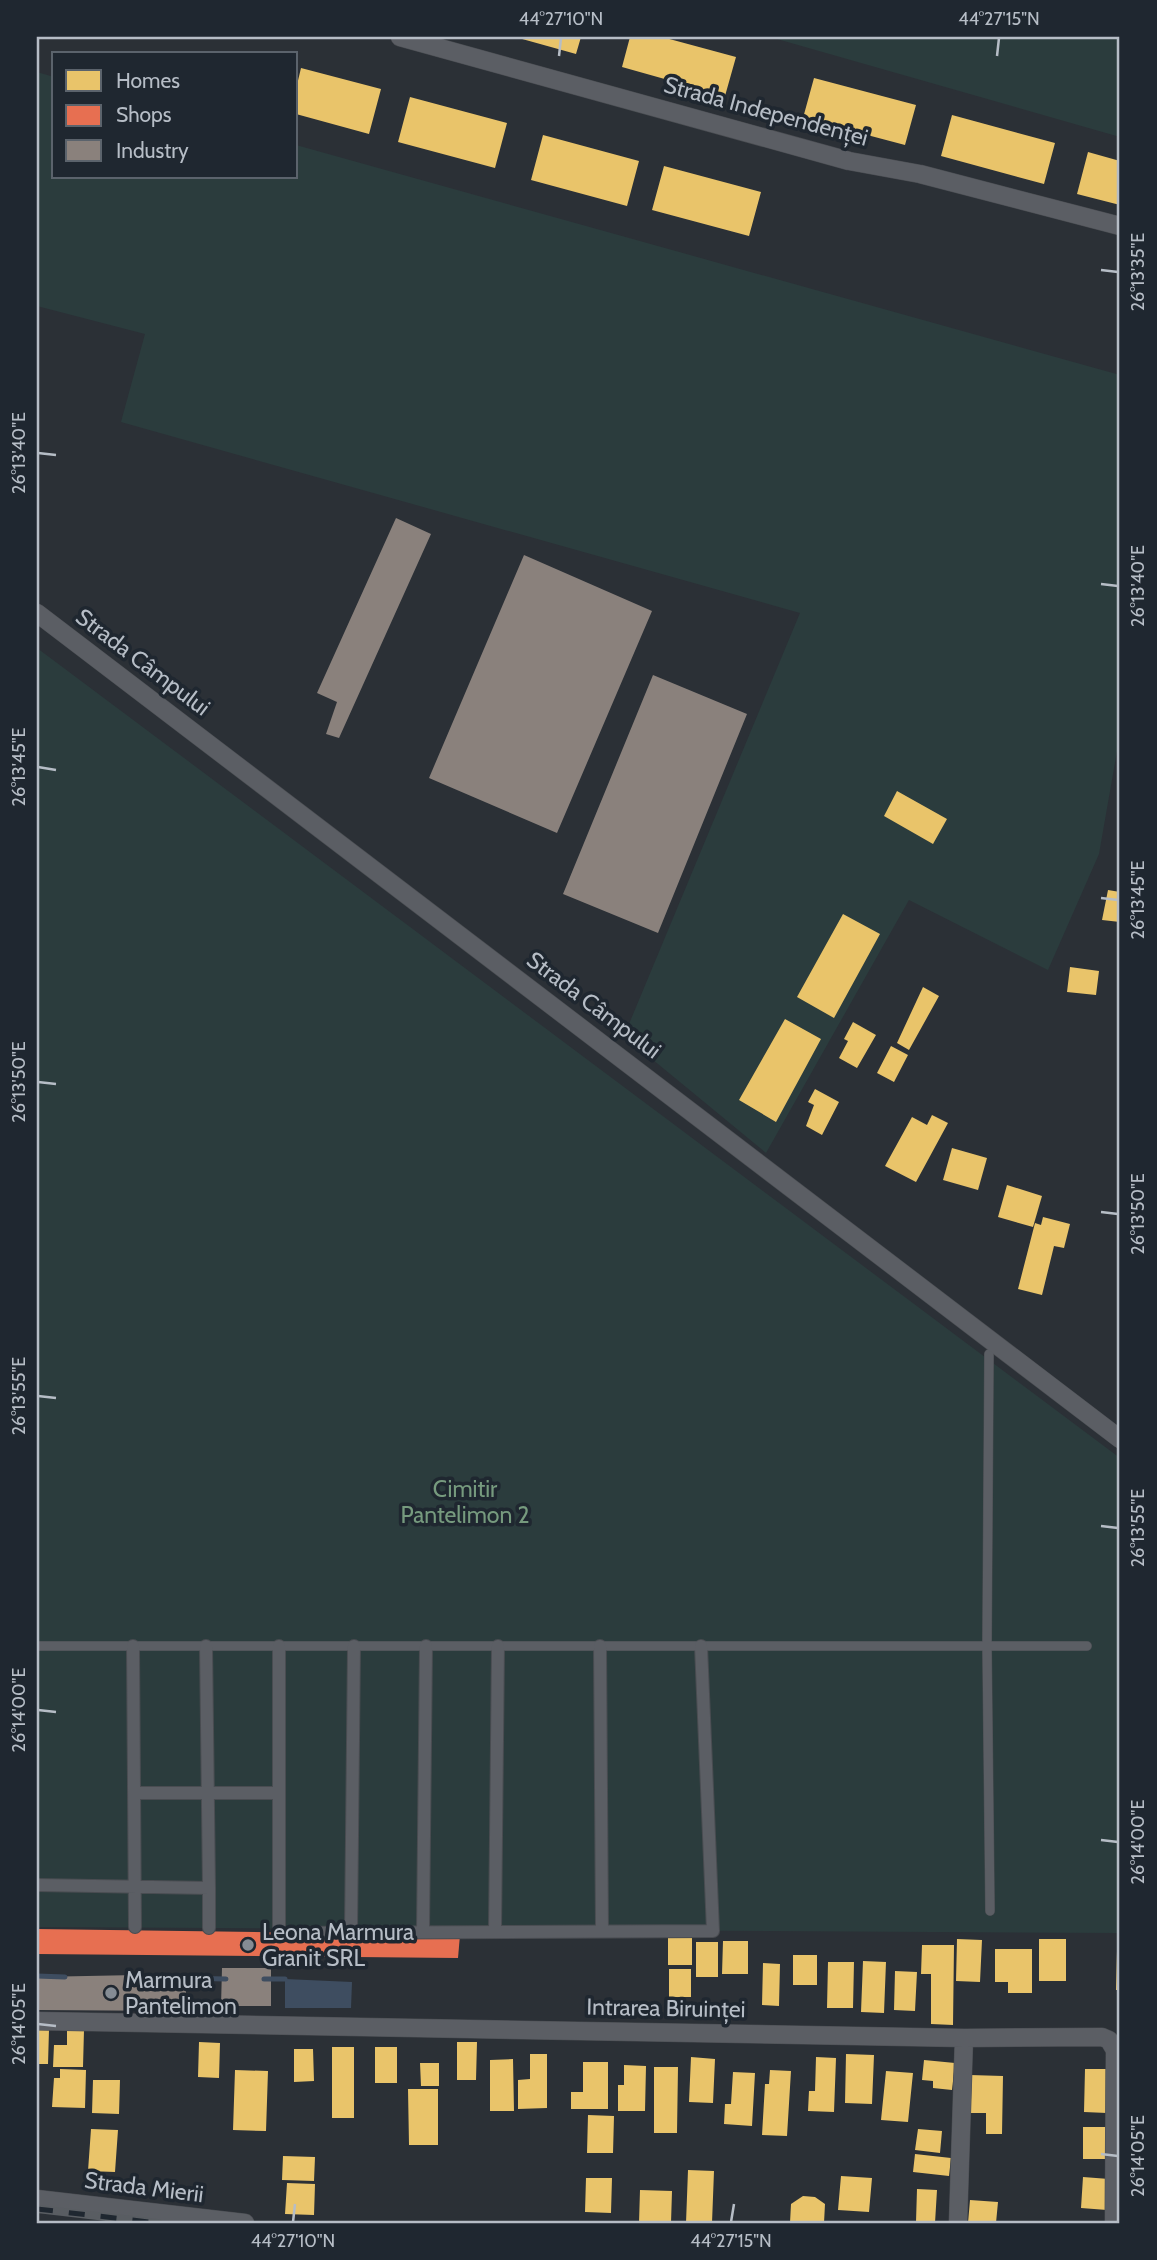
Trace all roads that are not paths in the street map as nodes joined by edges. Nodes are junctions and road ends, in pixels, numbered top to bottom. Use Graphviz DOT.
graph roads {
  1 [pos="400,37"];
  2 [pos="1120,226"];
  3 [pos="37,613"];
  4 [pos="989,1354"];
  5 [pos="1120,1439"];
  6 [pos="37,1646"];
  7 [pos="133,1646"];
  8 [pos="206,1646"];
  9 [pos="279,1646"];
  10 [pos="354,1646"];
  11 [pos="425,1646"];
  12 [pos="498,1646"];
  13 [pos="600,1646"];
  14 [pos="701,1646"];
  15 [pos="987,1646"];
  16 [pos="1087,1646"];
  17 [pos="135,1793"];
  18 [pos="208,1793"];
  19 [pos="279,1793"];
  20 [pos="37,1885"];
  21 [pos="136,1886"];
  22 [pos="209,1888"];
  23 [pos="990,1911"];
  24 [pos="135,1927"];
  25 [pos="209,1928"];
  26 [pos="495,1931"];
  27 [pos="602,1931"];
  28 [pos="351,1932"];
  29 [pos="423,1932"];
  30 [pos="37,2021"];
  31 [pos="964,2038"];
  32 [pos="37,2199"];
  33 [pos="245,2223"];
  34 [pos="958,2223"];
  35 [pos="1114,2223"];
  1 -- 2 [label="street, Strada Independenței"];
  3 -- 5 [label="street, Strada Câmpului"];
  4 -- 15 [label="lane"];
  6 -- 7 [label="lane"];
  7 -- 8 [label="lane"];
  7 -- 17 [label="street"];
  8 -- 9 [label="lane"];
  8 -- 18 [label="street"];
  9 -- 10 [label="lane"];
  9 -- 19 [label="street"];
  10 -- 11 [label="lane"];
  10 -- 28 [label="street"];
  11 -- 12 [label="lane"];
  11 -- 29 [label="street"];
  12 -- 13 [label="lane"];
  12 -- 26 [label="street"];
  13 -- 14 [label="lane"];
  13 -- 27 [label="street"];
  14 -- 15 [label="lane"];
  14 -- 27 [label="street"];
  15 -- 16 [label="lane"];
  15 -- 23 [label="lane"];
  17 -- 18 [label="street"];
  17 -- 21 [label="street"];
  18 -- 19 [label="street"];
  18 -- 22 [label="street"];
  19 -- 28 [label="street"];
  20 -- 21 [label="street"];
  21 -- 22 [label="street"];
  21 -- 24 [label="street"];
  22 -- 25 [label="street"];
  26 -- 27 [label="street"];
  26 -- 29 [label="street"];
  28 -- 29 [label="street"];
  30 -- 31 [label="street, Intrarea Biruinței"];
  31 -- 34 [label="street"];
  31 -- 35 [label="street, Intrarea Biruinței"];
  32 -- 33 [label="street, Strada Mierii"];
}
